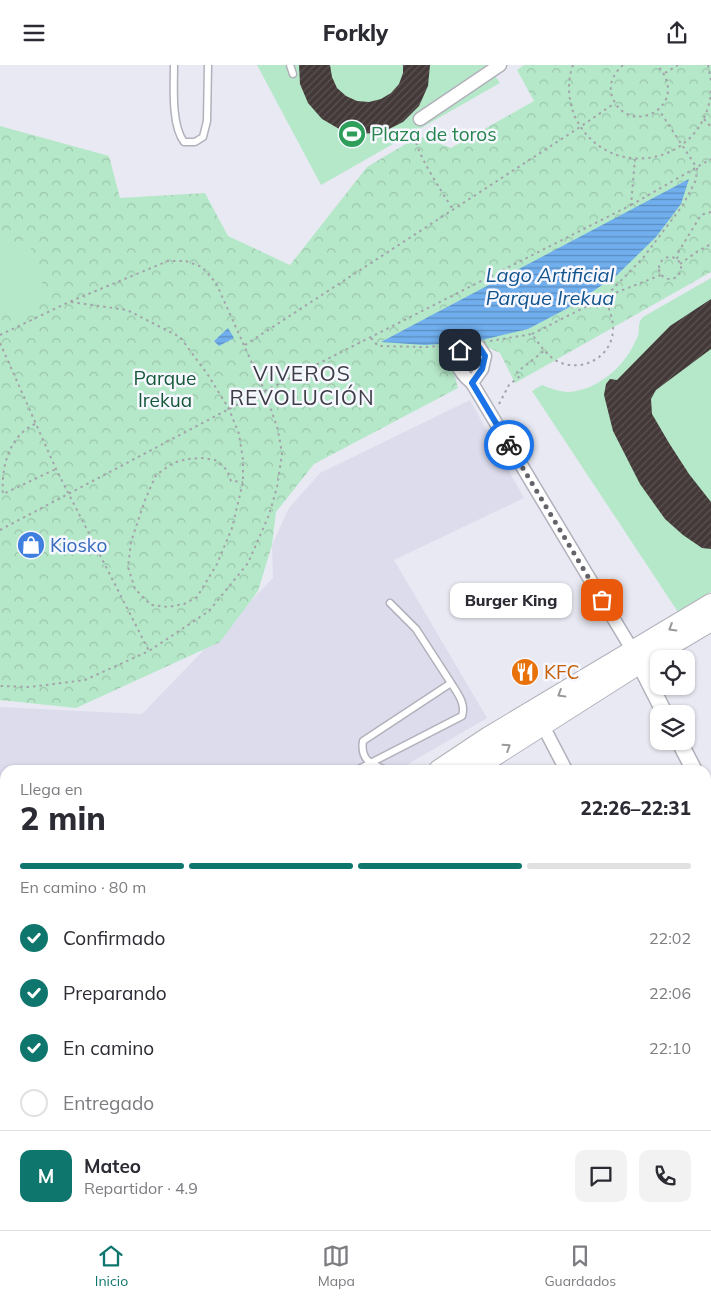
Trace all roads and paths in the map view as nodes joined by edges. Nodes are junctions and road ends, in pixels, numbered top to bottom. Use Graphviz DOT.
graph roads {
  1 [pos="174,65"];
  2 [pos="208,65"];
  3 [pos="290,65"];
  4 [pos="498,65"];
  5 [pos="573,65"];
  6 [pos="623,65"];
  7 [pos="658,65"];
  8 [pos="678,65"];
  9 [pos="708,65"];
  10 [pos="665,73"];
  11 [pos="293,74"];
  12 [pos="711,81"];
  13 [pos="711,90"];
  14 [pos="615,103"];
  15 [pos="659,110"];
  16 [pos="420,119"];
  17 [pos="704,119"];
  18 [pos="580,127"];
  19 [pos="711,127"];
  20 [pos="682,146"];
  21 [pos="635,159"];
  22 [pos="711,159"];
  23 [pos="697,167"];
  24 [pos="631,205"];
  25 [pos="452,210"];
  26 [pos="711,212"];
  27 [pos="711,244"];
  28 [pos="677,259"];
  29 [pos="680,264"];
  30 [pos="661,275"];
  31 [pos="605,297"];
  32 [pos="68,301"];
  33 [pos="532,334"];
  34 [pos="0,335"];
  35 [pos="370,338"];
  36 [pos="483,342"];
  37 [pos="0,343"];
  38 [pos="244,345"];
  39 [pos="454,345"];
  40 [pos="544,351"];
  41 [pos="472,383"];
  42 [pos="265,392"];
  43 [pos="229,409"];
  44 [pos="490,412"];
  45 [pos="36,424"];
  46 [pos="56,469"];
  47 [pos="243,482"];
  48 [pos="68,495"];
  49 [pos="0,530"];
  50 [pos="390,603"];
  51 [pos="711,604"];
  52 [pos="711,621"];
  53 [pos="149,651"];
  54 [pos="636,657"];
  55 [pos="451,683"];
  56 [pos="0,686"];
  57 [pos="660,705"];
  58 [pos="542,724"];
  59 [pos="684,750"];
  60 [pos="370,763"];
  61 [pos="366,765"];
  62 [pos="375,765"];
  63 [pos="446,765"];
  64 [pos="480,765"];
  65 [pos="563,765"];
  66 [pos="691,765"];
  1 -- 2 [label="lane"];
  3 -- 11 [label="lane"];
  4 -- 16 [label="street"];
  5 -- 18 [label="path"];
  6 -- 14 [label="path"];
  7 -- 10 [label="path"];
  8 -- 10 [label="path"];
  9 -- 12 [label="path"];
  10 -- 15 [label="path"];
  13 -- 17 [label="path"];
  14 -- 15 [label="path"];
  14 -- 18 [label="path"];
  15 -- 20 [label="path"];
  16 -- 25 [label="path"];
  17 -- 19 [label="path"];
  17 -- 20 [label="path"];
  18 -- 21 [label="path"];
  18 -- 25 [label="path"];
  20 -- 21 [label="path"];
  20 -- 23 [label="path"];
  21 -- 24 [label="path"];
  22 -- 23 [label="path"];
  23 -- 24 [label="path"];
  23 -- 31 [label="path"];
  24 -- 35 [label="path"];
  25 -- 38 [label="path"];
  26 -- 28 [label="path"];
  27 -- 29 [label="path"];
  28 -- 29 [label="path"];
  28 -- 30 [label="path"];
  29 -- 30 [label="path"];
  30 -- 31 [label="path"];
  31 -- 33 [label="path"];
  31 -- 40 [label="path"];
  32 -- 34 [label="path"];
  32 -- 38 [label="path"];
  32 -- 43 [label="path"];
  33 -- 36 [label="path"];
  33 -- 40 [label="path"];
  35 -- 39 [label="path"];
  35 -- 42 [label="path"];
  37 -- 45 [label="path"];
  38 -- 42 [label="path"];
  40 -- 44 [label="path"];
  41 -- 44 [label="street"];
  42 -- 43 [label="path"];
  42 -- 53 [label="path"];
  43 -- 47 [label="path"];
  43 -- 48 [label="path"];
  44 -- 54 [label="street"];
  45 -- 46 [label="path"];
  45 -- 46 [label="path"];
  46 -- 48 [label="path"];
  47 -- 47 [label="path"];
  48 -- 49 [label="path"];
  48 -- 53 [label="path"];
  50 -- 55 [label="lane"];
  51 -- 54 [label="main road, one-way"];
  52 -- 54 [label="main road"];
  53 -- 56 [label="path"];
  54 -- 57 [label="street"];
  54 -- 58 [label="main road"];
  54 -- 63 [label="main road, one-way"];
  55 -- 60 [label="lane"];
  55 -- 60 [label="lane"];
  64 -- 58 [label="main road, one-way"];
  58 -- 65 [label="street"];
  59 -- 66 [label="street"];
  60 -- 61 [label="lane"];
  60 -- 62 [label="lane"];
}
